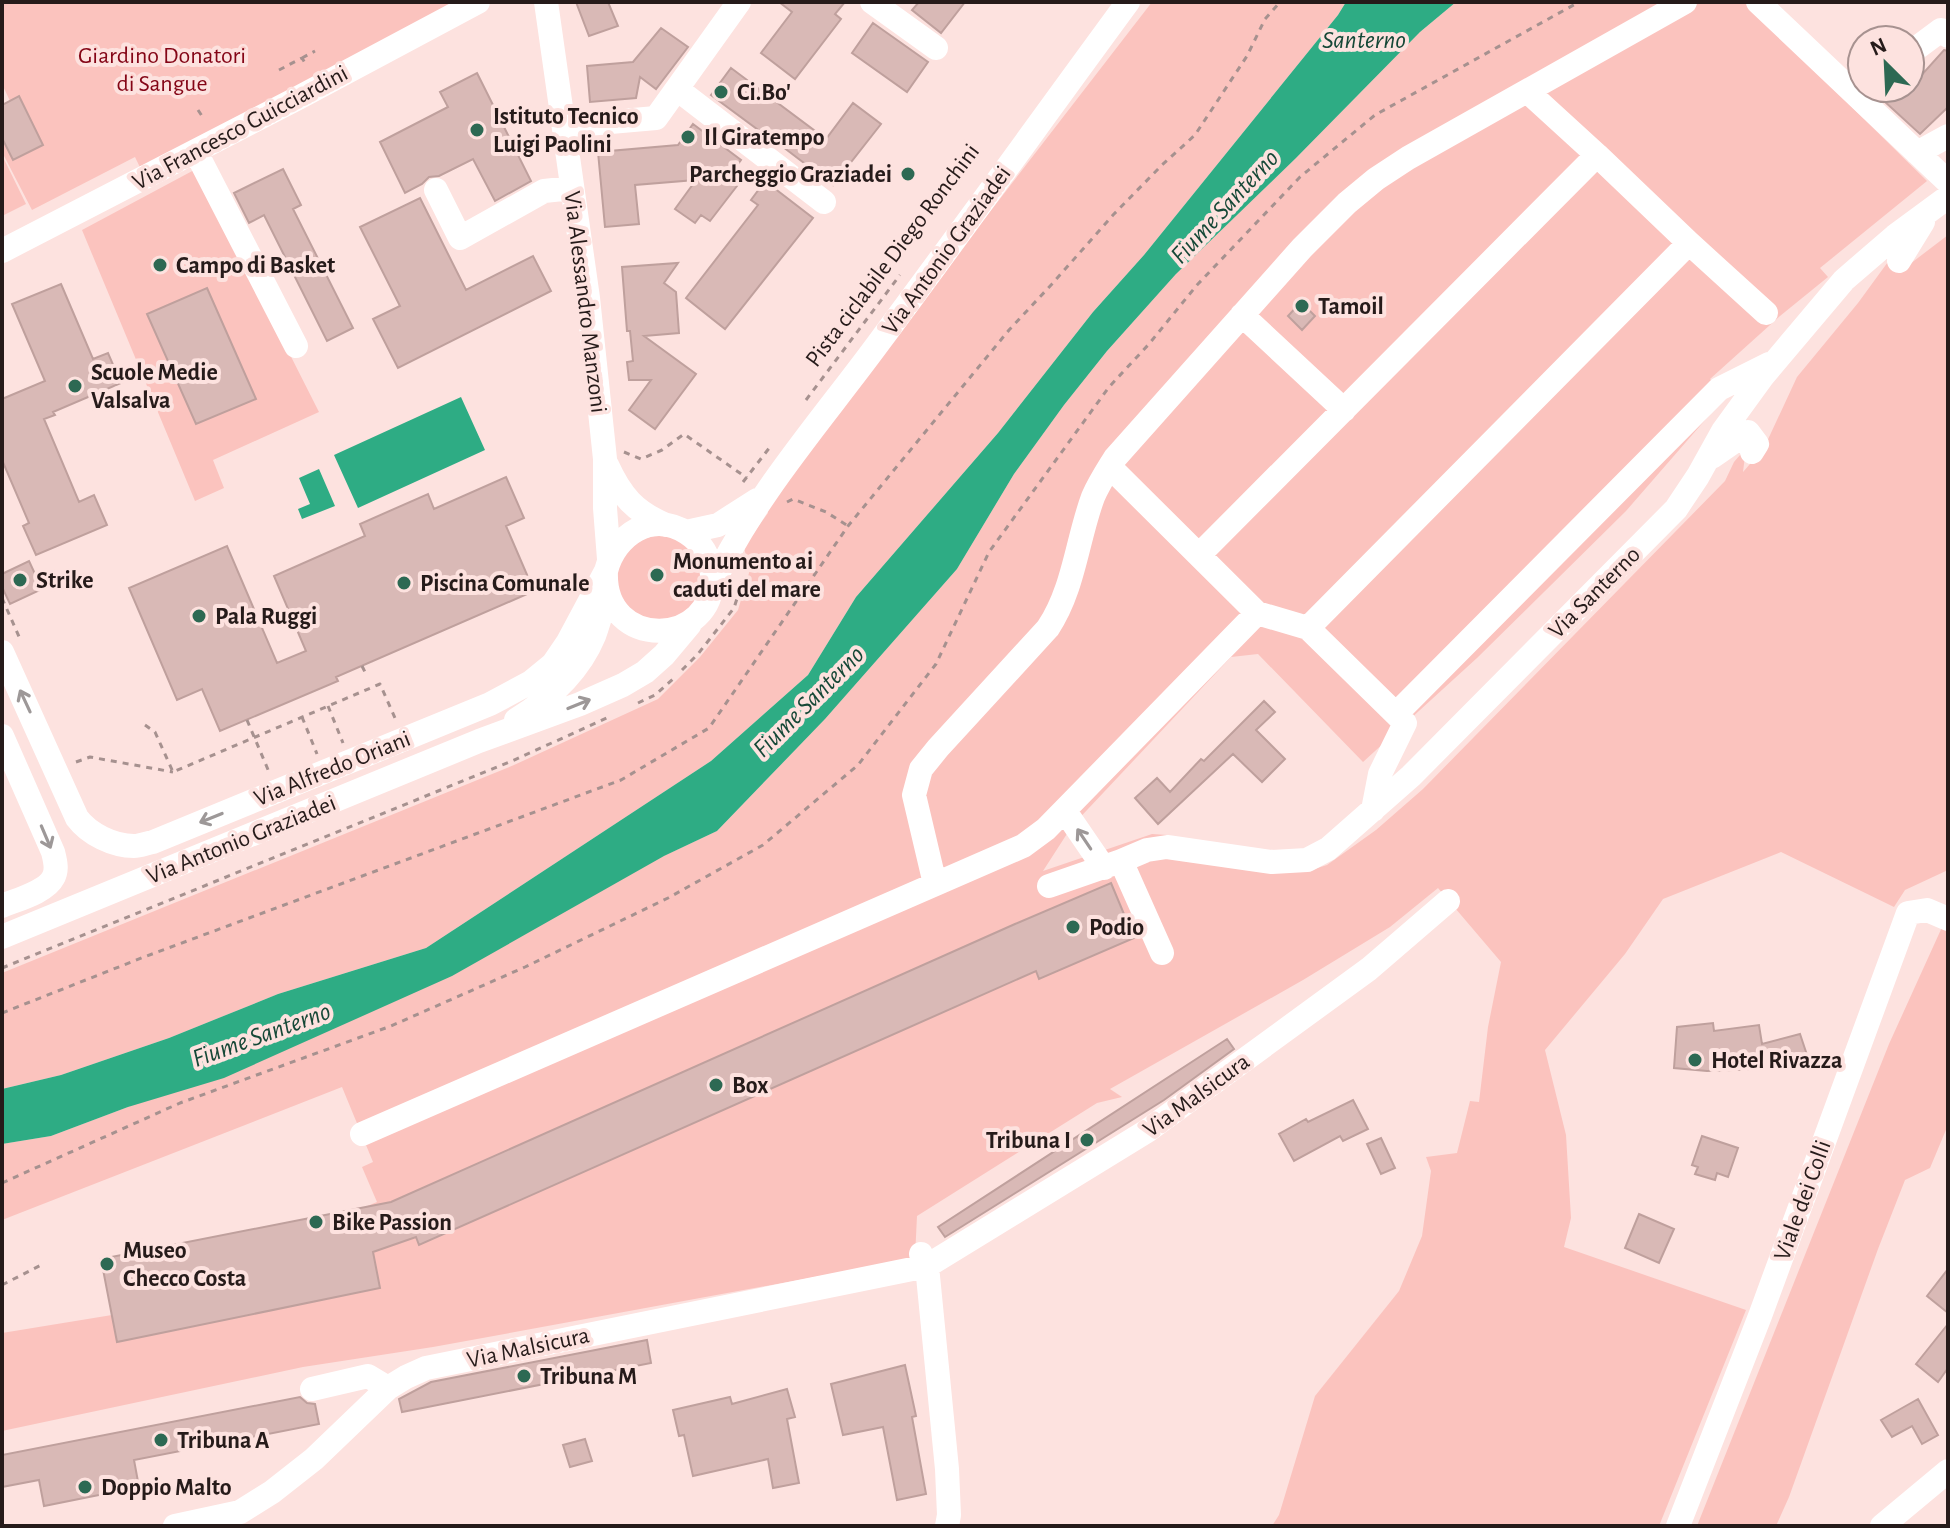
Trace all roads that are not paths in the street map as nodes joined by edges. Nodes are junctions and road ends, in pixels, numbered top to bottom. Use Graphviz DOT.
graph roads {
  1 [pos="478,2"];
  2 [pos="546,2"];
  3 [pos="739,2"];
  4 [pos="872,2"];
  5 [pos="1128,2"];
  6 [pos="1685,2"];
  7 [pos="1758,2"];
  8 [pos="1948,36"];
  9 [pos="1926,41"];
  10 [pos="936,48"];
  11 [pos="1846,80"];
  12 [pos="677,89"];
  13 [pos="1527,91"];
  14 [pos="1870,104"];
  15 [pos="562,122"];
  16 [pos="1948,136"];
  17 [pos="196,152"];
  18 [pos="1917,153"];
  19 [pos="1597,155"];
  20 [pos="1948,182"];
  21 [pos="572,188"];
  22 [pos="436,190"];
  23 [pos="824,202"];
  24 [pos="1939,204"];
  25 [pos="1689,243"];
  26 [pos="2,251"];
  27 [pos="1899,261"];
  28 [pos="1766,313"];
  29 [pos="1242,315"];
  30 [pos="296,346"];
  31 [pos="1777,360"];
  32 [pos="1344,410"];
  33 [pos="1752,452"];
  34 [pos="610,454"];
  35 [pos="1707,460"];
  36 [pos="1110,467"];
  37 [pos="773,500"];
  38 [pos="677,529"];
  39 [pos="1199,555"];
  40 [pos="607,574"];
  41 [pos="712,586"];
  42 [pos="700,612"];
  43 [pos="1257,613"];
  44 [pos="1308,628"];
  45 [pos="2,652"];
  46 [pos="1396,714"];
  47 [pos="2,736"];
  48 [pos="479,741"];
  49 [pos="47,751"];
  50 [pos="9,768"];
  51 [pos="1373,810"];
  52 [pos="1065,811"];
  53 [pos="1112,864"];
  54 [pos="935,884"];
  55 [pos="1049,886"];
  56 [pos="1448,901"];
  57 [pos="2,906"];
  58 [pos="1944,916"];
  59 [pos="2,937"];
  60 [pos="1162,953"];
  61 [pos="362,1134"];
  62 [pos="924,1260"];
  63 [pos="388,1388"];
  64 [pos="312,1389"];
  65 [pos="1948,1471"];
  66 [pos="175,1526"];
  67 [pos="947,1526"];
  68 [pos="1678,1526"];
  69 [pos="1882,1526"];
  1 -- 17 [label="street, Via Francesco Guicciardini"];
  2 -- 15 [label="street, Via Alessandro Manzoni"];
  3 -- 12 [label="street"];
  4 -- 10 [label="street"];
  5 -- 37 [label="street, Via Antonio Graziadei"];
  6 -- 13 [label="street"];
  7 -- 11 [label="street"];
  8 -- 9 [label="street"];
  12 -- 15 [label="street"];
  12 -- 23 [label="street"];
  13 -- 19 [label="street"];
  13 -- 29 [label="street"];
  14 -- 18 [label="street"];
  15 -- 21 [label="street, Via Alessandro Manzoni"];
  16 -- 18 [label="street"];
  17 -- 26 [label="street, Via Francesco Guicciardini"];
  17 -- 30 [label="street"];
  18 -- 20 [label="street"];
  19 -- 25 [label="street"];
  19 -- 32 [label="street"];
  21 -- 22 [label="street"];
  21 -- 34 [label="street, Via Alessandro Manzoni"];
  24 -- 27 [label="street"];
  24 -- 31 [label="street, Via Santerno"];
  25 -- 28 [label="street"];
  25 -- 44 [label="street"];
  29 -- 32 [label="street"];
  29 -- 36 [label="street"];
  31 -- 35 [label="street, Via Santerno"];
  31 -- 46 [label="street"];
  32 -- 39 [label="street"];
  33 -- 35 [label="street"];
  34 -- 38 [label="street, Via Alessandro Manzoni"];
  34 -- 40 [label="street, Via Alessandro Manzoni"];
  35 -- 51 [label="street, Via Santerno"];
  36 -- 39 [label="street"];
  36 -- 54 [label="street"];
  37 -- 38 [label="street, Via Antonio Graziadei"];
  37 -- 41 [label="street, Via Antonio Graziadei"];
  38 -- 40 [label="street"];
  38 -- 41 [label="street"];
  39 -- 43 [label="street"];
  40 -- 42 [label="street"];
  40 -- 48 [label="street, Via Antonio Graziadei"];
  40 -- 49 [label="street, Via Alfredo Oriani, one-way"];
  41 -- 42 [label="street"];
  48 -- 42 [label="street, Via Antonio Graziadei, one-way"];
  43 -- 44 [label="street"];
  43 -- 52 [label="street"];
  44 -- 46 [label="street"];
  49 -- 45 [label="street, Via Alfredo Oriani, one-way"];
  46 -- 51 [label="street"];
  47 -- 50 [label="street"];
  48 -- 59 [label="street, Via Antonio Graziadei"];
  49 -- 50 [label="street"];
  50 -- 57 [label="street, one-way"];
  51 -- 53 [label="street, Via Santerno"];
  53 -- 52 [label="street, one-way"];
  52 -- 54 [label="street"];
  53 -- 55 [label="street"];
  53 -- 60 [label="street"];
  54 -- 61 [label="street"];
  56 -- 62 [label="street, Via Malsicura"];
  58 -- 68 [label="street, Viale dei Colli"];
  62 -- 63 [label="street, Via Malsicura"];
  62 -- 67 [label="street"];
  63 -- 64 [label="street"];
  63 -- 66 [label="street, Via Malsicura"];
  65 -- 69 [label="street"];
}
